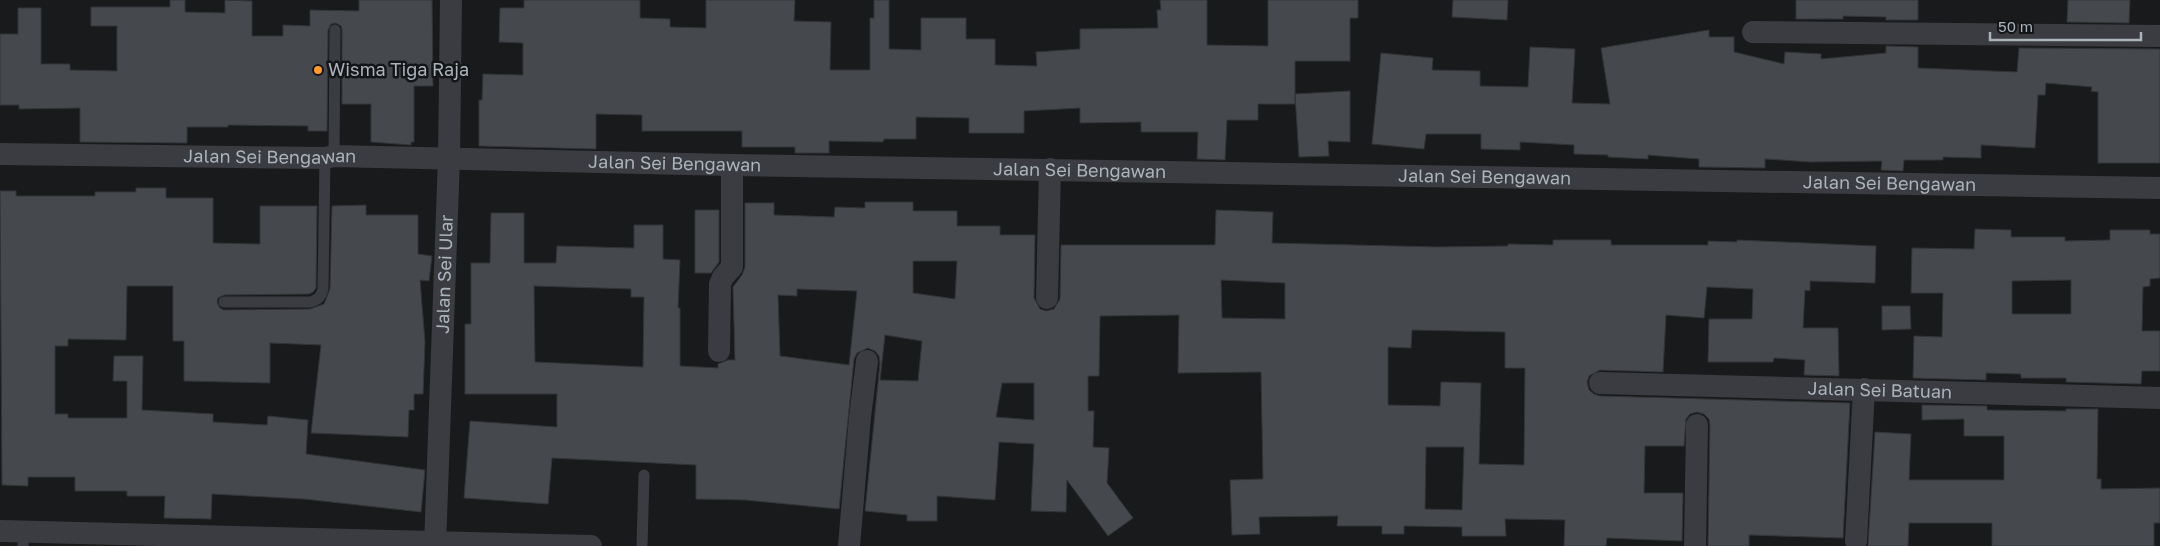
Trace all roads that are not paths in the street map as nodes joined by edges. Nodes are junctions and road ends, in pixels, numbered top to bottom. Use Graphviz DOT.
graph roads {
  1 [pos="451,0"];
  2 [pos="335,30"];
  3 [pos="1753,32"];
  4 [pos="2160,36"];
  5 [pos="0,154"];
  6 [pos="329,157"];
  7 [pos="448,158"];
  8 [pos="732,165"];
  9 [pos="1050,169"];
  10 [pos="2160,188"];
  11 [pos="1047,298"];
  12 [pos="224,302"];
  13 [pos="719,350"];
  14 [pos="867,361"];
  15 [pos="1600,383"];
  16 [pos="1864,390"];
  17 [pos="2160,398"];
  18 [pos="1697,425"];
  19 [pos="644,475"];
  20 [pos="0,531"];
  21 [pos="24,538"];
  22 [pos="1856,541"];
  23 [pos="435,544"];
  24 [pos="591,546"];
  25 [pos="642,546"];
  26 [pos="849,546"];
  27 [pos="1695,546"];
  1 -- 7 [label="street, Jalan Sei Ular"];
  2 -- 6 [label="lane"];
  3 -- 4 [label="street"];
  5 -- 6 [label="street, Jalan Sei Bengawan"];
  6 -- 7 [label="street, Jalan Sei Bengawan"];
  6 -- 12 [label="lane"];
  7 -- 8 [label="street, Jalan Sei Bengawan"];
  7 -- 23 [label="street, Jalan Sei Ular"];
  8 -- 9 [label="street, Jalan Sei Bengawan"];
  8 -- 13 [label="street"];
  9 -- 10 [label="street, Jalan Sei Bengawan"];
  9 -- 11 [label="street"];
  14 -- 26 [label="street"];
  15 -- 16 [label="street, Jalan Sei Batuan"];
  16 -- 17 [label="street, Jalan Sei Batuan"];
  16 -- 22 [label="street"];
  18 -- 27 [label="street"];
  19 -- 25 [label="lane"];
  20 -- 21 [label="street"];
  21 -- 23 [label="street"];
  23 -- 24 [label="street"];
}
